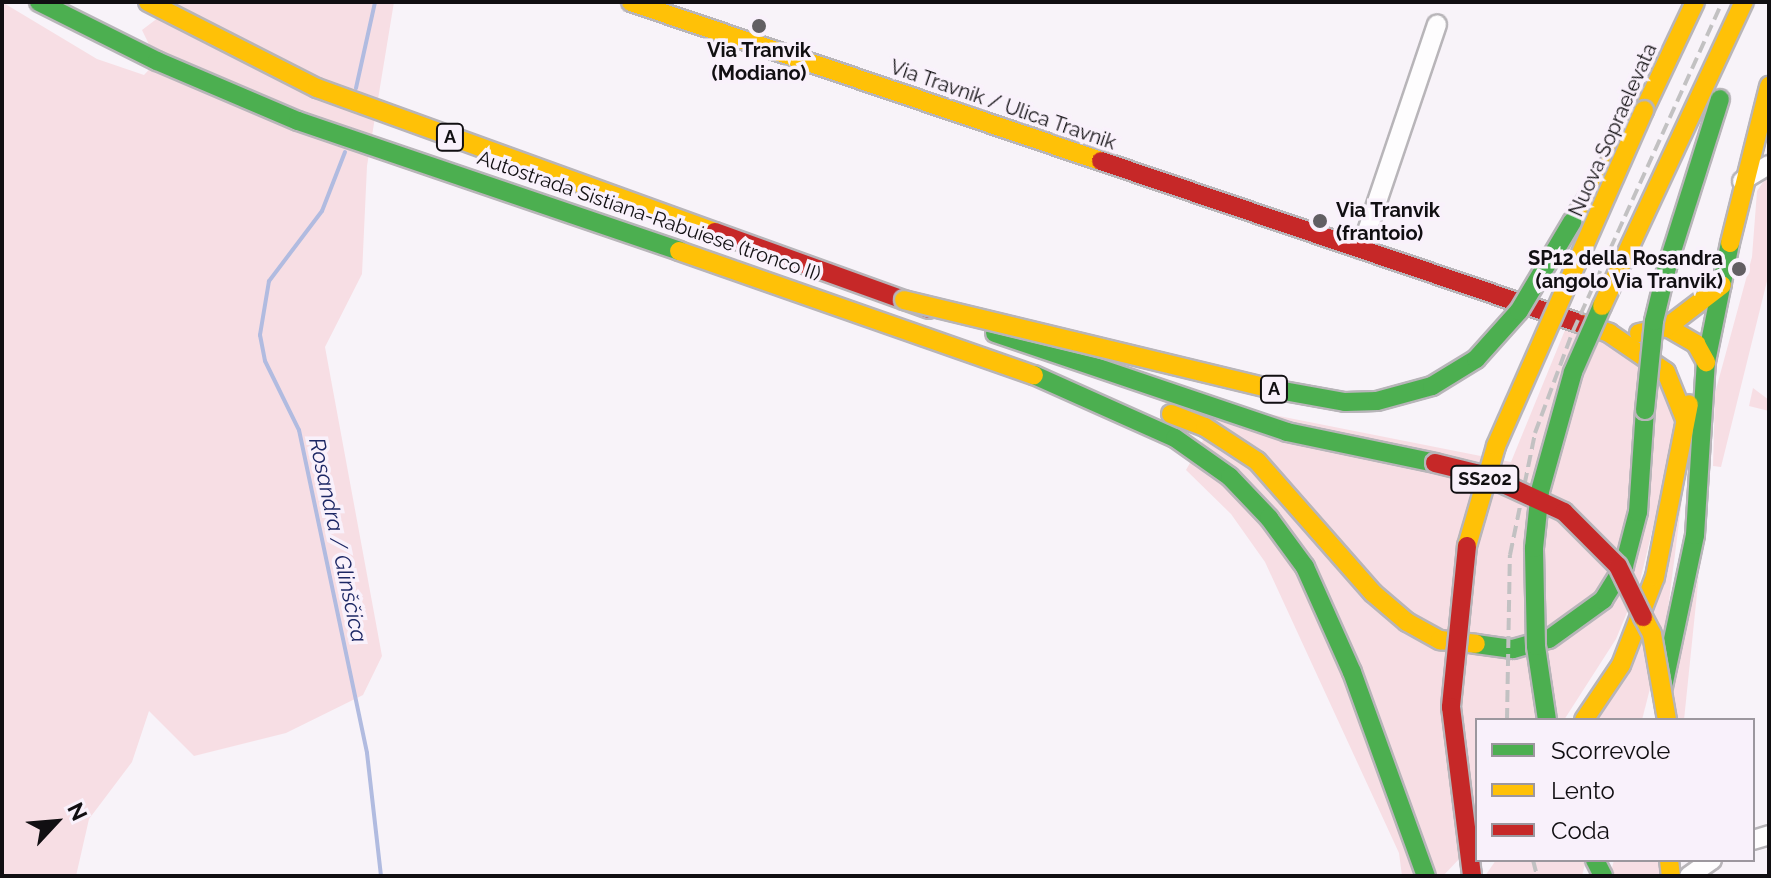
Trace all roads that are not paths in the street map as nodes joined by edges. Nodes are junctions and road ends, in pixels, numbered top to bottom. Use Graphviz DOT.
graph roads {
  1 [pos="39,2"];
  2 [pos="148,2"];
  3 [pos="631,2"];
  4 [pos="1695,2"];
  5 [pos="1744,2"];
  6 [pos="1753,2"];
  7 [pos="1437,25"];
  8 [pos="1769,86"];
  9 [pos="1644,110"];
  10 [pos="1769,165"];
  11 [pos="1742,181"];
  12 [pos="1361,249"];
  13 [pos="1722,285"];
  14 [pos="904,300"];
  15 [pos="1667,327"];
  16 [pos="1609,333"];
  17 [pos="982,354"];
  18 [pos="1706,362"];
  19 [pos="1666,372"];
  20 [pos="1685,419"];
  21 [pos="1547,718"];
  22 [pos="1585,718"];
  23 [pos="1653,718"];
  24 [pos="1667,718"];
  25 [pos="1709,862"];
  26 [pos="1426,876"];
  27 [pos="1472,876"];
  28 [pos="1689,876"];
  1 -- 17 [label="main road, Autostrada Sistiana-Rabuiese (tronco II) / A"];
  2 -- 14 [label="main road, Autostrada Sistiana-Rabuiese (tronco II) / A"];
  3 -- 12 [label="main road, Via Travnik / Ulica Travnik"];
  4 -- 9 [label="main road, Nuova Sopraelevata / SS202"];
  5 -- 21 [label="main road, SS202, bridge"];
  6 -- 17 [label="main road, A, bridge"];
  7 -- 12 [label="street"];
  8 -- 11 [label="main road"];
  9 -- 14 [label="main road, A, bridge"];
  9 -- 27 [label="main road, Nuova Sopraelevata / SS202, bridge"];
  10 -- 11 [label="street"];
  11 -- 13 [label="main road"];
  12 -- 16 [label="main road, Via Travnik / Ulica Travnik"];
  13 -- 15 [label="main road"];
  13 -- 18 [label="main road"];
  14 -- 24 [label="main road, A, bridge"];
  15 -- 16 [label="main road, Via Travnik / Ulica Travnik"];
  15 -- 18 [label="main road"];
  16 -- 19 [label="main road, Via Travnik / Ulica Travnik"];
  17 -- 26 [label="main road, A"];
  18 -- 19 [label="main road"];
  18 -- 20 [label="main road"];
  18 -- 23 [label="main road"];
  19 -- 20 [label="main road"];
  20 -- 22 [label="main road"];
  25 -- 28 [label="street"];
}
